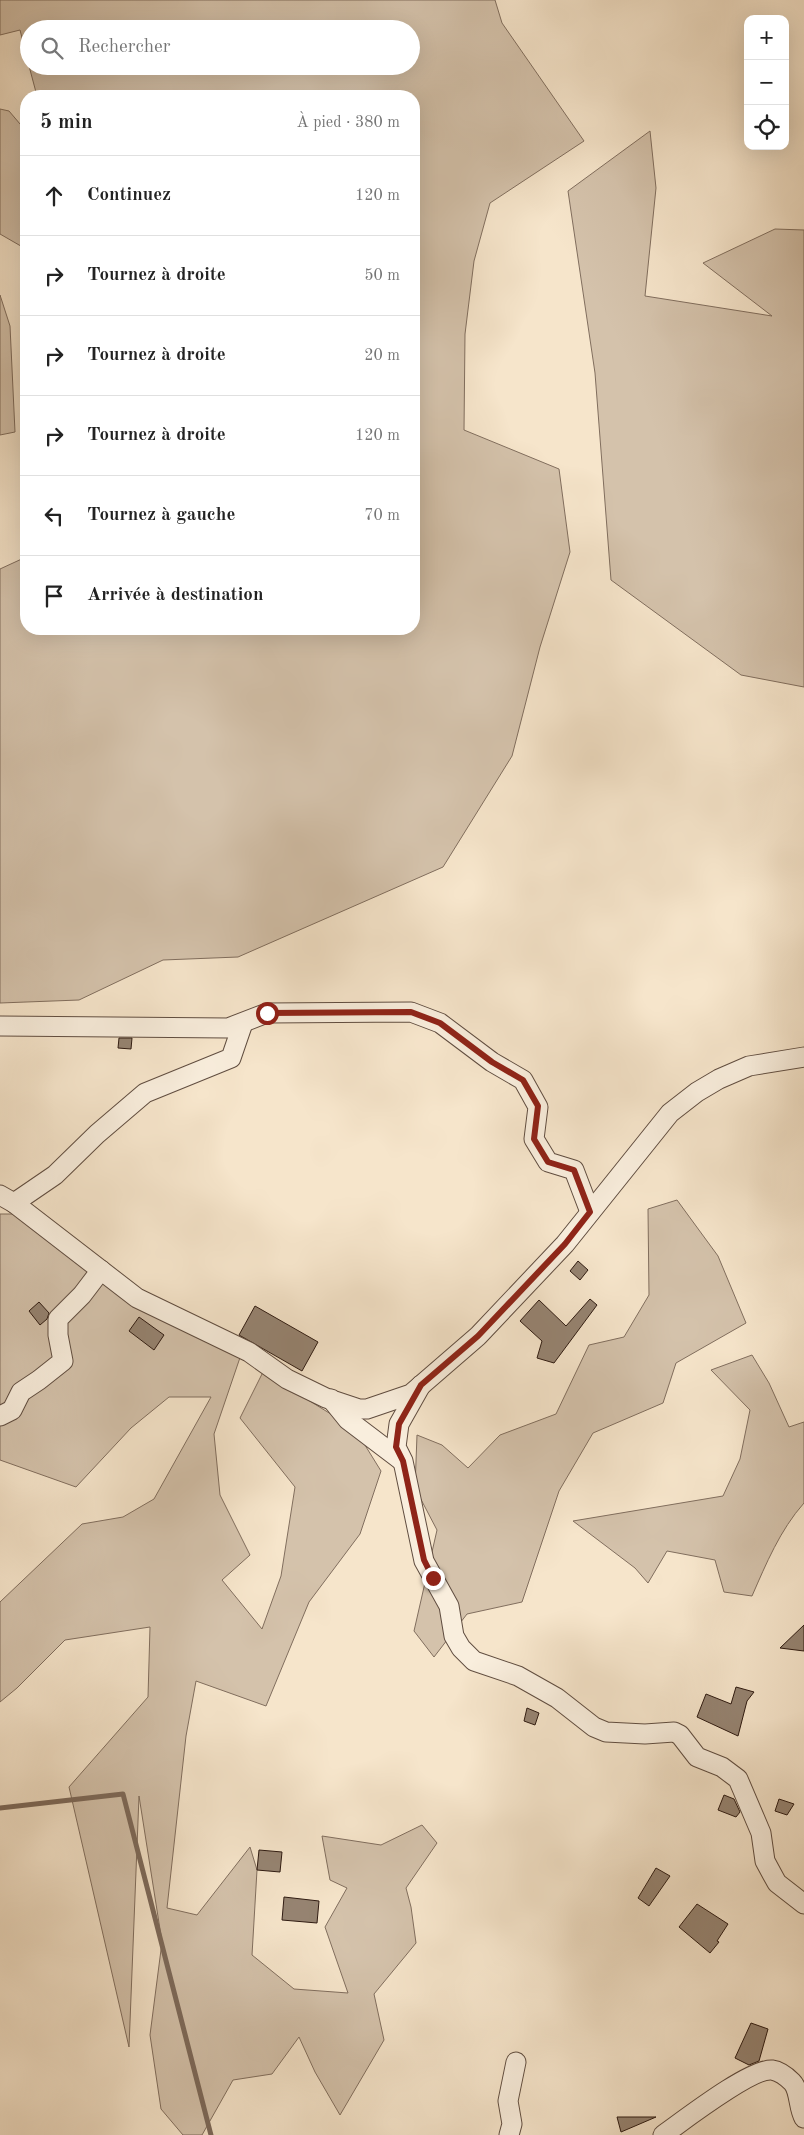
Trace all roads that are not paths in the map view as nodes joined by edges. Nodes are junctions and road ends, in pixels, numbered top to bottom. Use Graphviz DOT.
graph roads {
  1 [pos="244,1023"];
  2 [pos="0,1026"];
  3 [pos="804,1057"];
  4 [pos="7,1199"];
  5 [pos="590,1212"];
  6 [pos="101,1270"];
  7 [pos="421,1385"];
  8 [pos="331,1399"];
  9 [pos="0,1416"];
  10 [pos="403,1461"];
  11 [pos="804,1904"];
  12 [pos="516,2062"];
  13 [pos="804,2118"];
  14 [pos="509,2135"];
  15 [pos="663,2135"];
  1 -- 2 [label="street"];
  1 -- 4 [label="street"];
  1 -- 5 [label="street"];
  3 -- 5 [label="street"];
  4 -- 6 [label="street"];
  5 -- 7 [label="street"];
  6 -- 8 [label="street"];
  6 -- 9 [label="street"];
  7 -- 8 [label="street"];
  7 -- 10 [label="street"];
  8 -- 10 [label="street"];
  10 -- 11 [label="street"];
  12 -- 14 [label="street"];
  13 -- 15 [label="street"];
}
